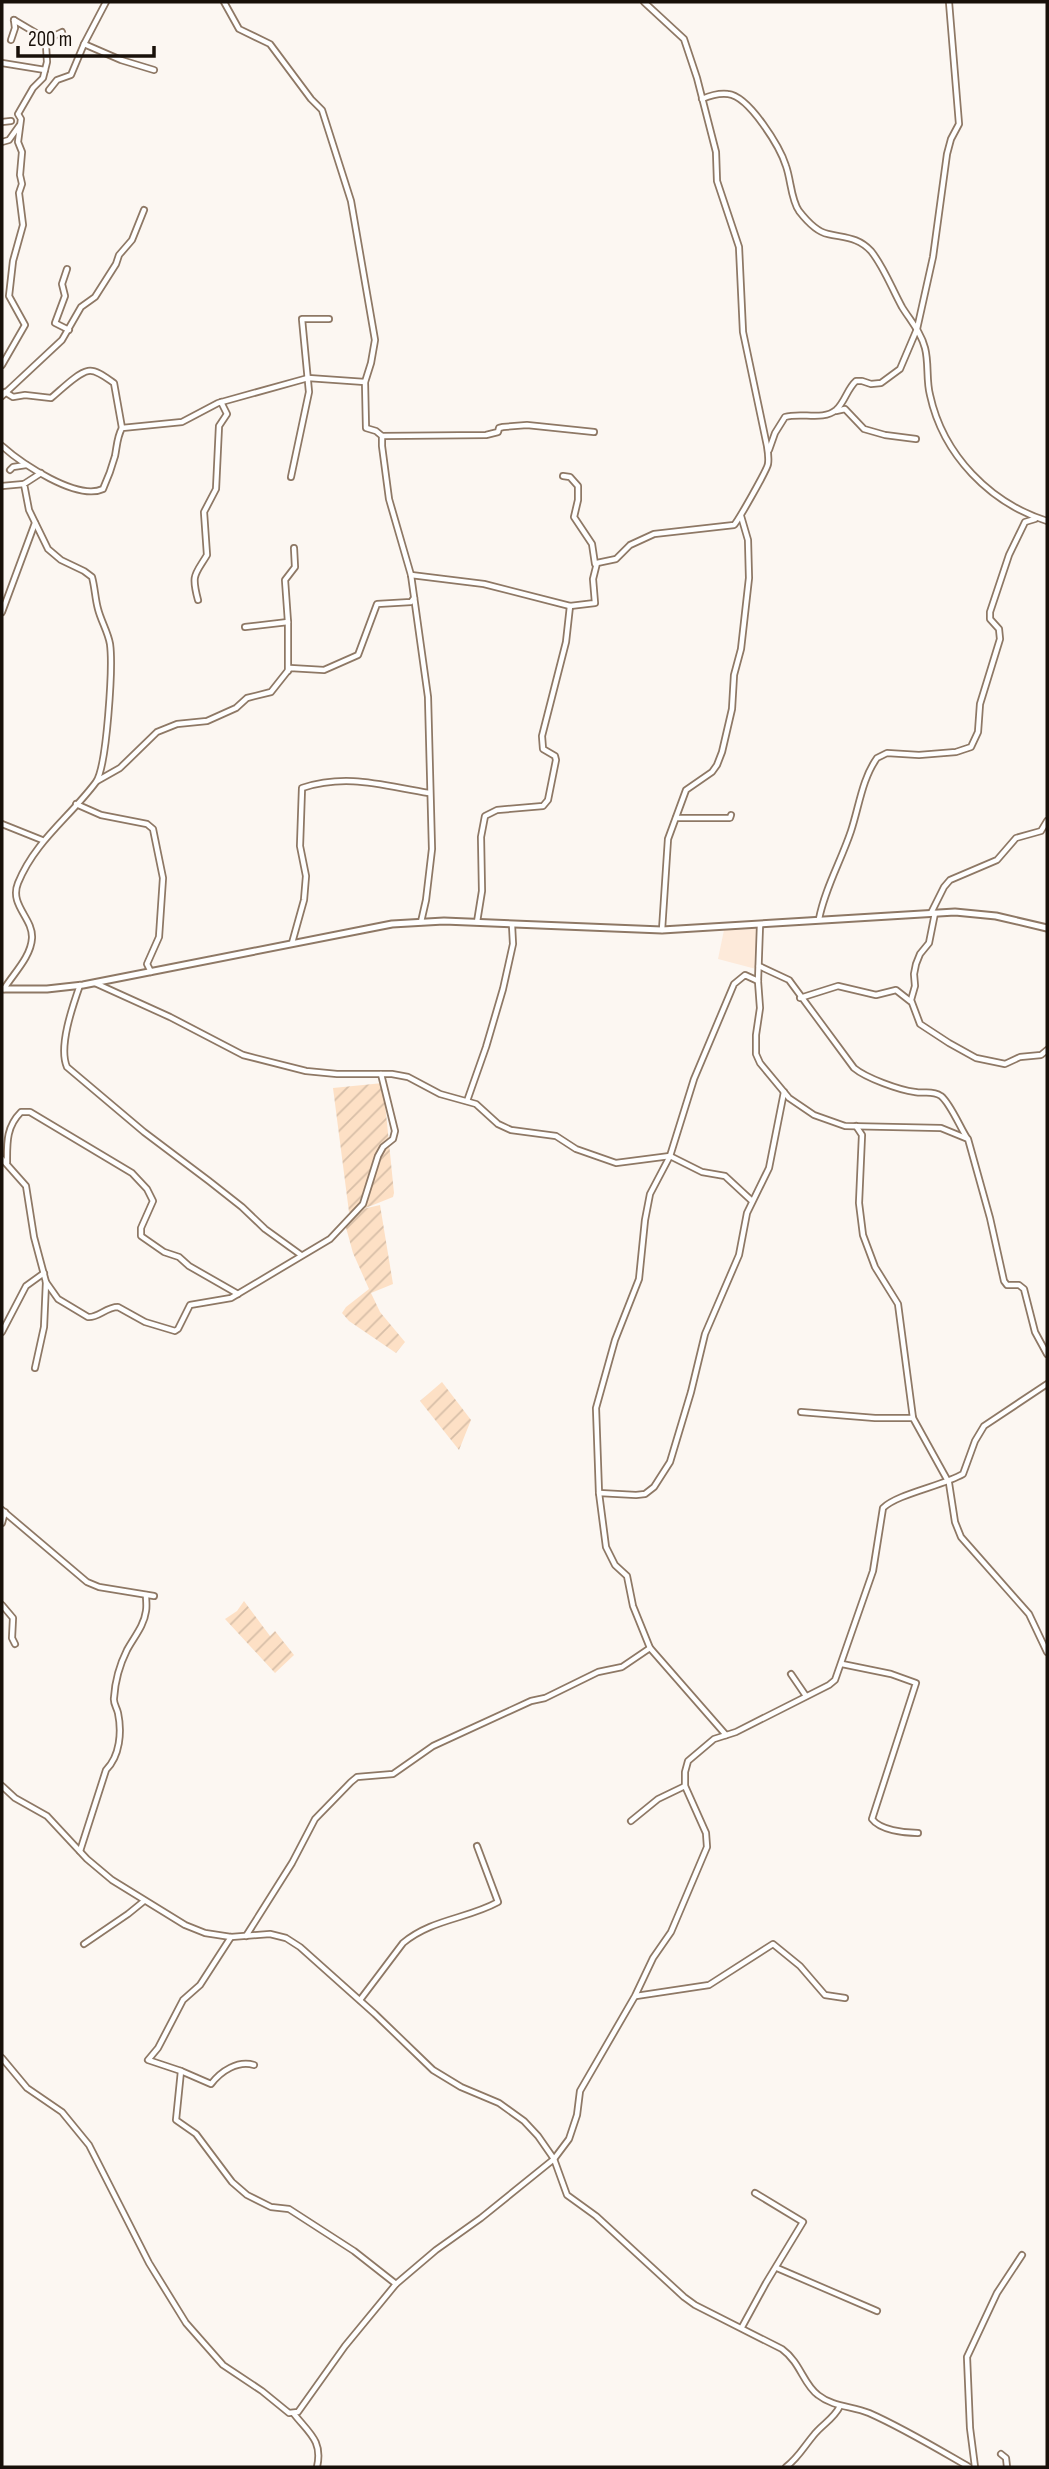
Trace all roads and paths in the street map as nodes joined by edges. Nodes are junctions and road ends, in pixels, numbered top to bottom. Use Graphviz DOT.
graph roads {
  1 [pos="106,2"];
  2 [pos="224,2"];
  3 [pos="644,2"];
  4 [pos="949,2"];
  5 [pos="62,32"];
  6 [pos="51,38"];
  7 [pos="11,40"];
  8 [pos="84,44"];
  9 [pos="2,63"];
  10 [pos="46,70"];
  11 [pos="154,70"];
  12 [pos="49,90"];
  13 [pos="702,99"];
  14 [pos="11,121"];
  15 [pos="2,122"];
  16 [pos="20,125"];
  17 [pos="2,142"];
  18 [pos="144,210"];
  19 [pos="67,269"];
  20 [pos="329,319"];
  21 [pos="917,329"];
  22 [pos="69,330"];
  23 [pos="2,365"];
  24 [pos="308,378"];
  25 [pos="365,382"];
  26 [pos="4,394"];
  27 [pos="221,402"];
  28 [pos="835,411"];
  29 [pos="762,425"];
  30 [pos="122,428"];
  31 [pos="594,432"];
  32 [pos="775,433"];
  33 [pos="382,436"];
  34 [pos="916,439"];
  35 [pos="2,446"];
  36 [pos="768,454"];
  37 [pos="26,466"];
  38 [pos="10,470"];
  39 [pos="41,473"];
  40 [pos="563,475"];
  41 [pos="291,477"];
  42 [pos="24,484"];
  43 [pos="2,486"];
  44 [pos="741,516"];
  45 [pos="1045,520"];
  46 [pos="35,523"];
  47 [pos="295,548"];
  48 [pos="594,567"];
  49 [pos="411,575"];
  50 [pos="414,598"];
  51 [pos="198,600"];
  52 [pos="570,606"];
  53 [pos="2,612"];
  54 [pos="288,622"];
  55 [pos="245,627"];
  56 [pos="287,673"];
  57 [pos="96,781"];
  58 [pos="429,793"];
  59 [pos="76,804"];
  60 [pos="731,815"];
  61 [pos="676,818"];
  62 [pos="1047,821"];
  63 [pos="2,824"];
  64 [pos="42,841"];
  65 [pos="933,913"];
  66 [pos="819,919"];
  67 [pos="421,922"];
  68 [pos="477,923"];
  69 [pos="512,925"];
  70 [pos="760,925"];
  71 [pos="1047,928"];
  72 [pos="662,930"];
  73 [pos="292,943"];
  74 [pos="759,966"];
  75 [pos="151,972"];
  76 [pos="758,981"];
  77 [pos="95,983"];
  78 [pos="80,985"];
  79 [pos="3,989"];
  80 [pos="800,998"];
  81 [pos="911,1002"];
  82 [pos="1047,1051"];
  83 [pos="381,1074"];
  84 [pos="784,1092"];
  85 [pos="467,1101"];
  86 [pos="855,1125"];
  87 [pos="968,1139"];
  88 [pos="670,1156"];
  89 [pos="2,1158"];
  90 [pos="7,1164"];
  91 [pos="752,1201"];
  92 [pos="301,1255"];
  93 [pos="44,1273"];
  94 [pos="46,1283"];
  95 [pos="238,1294"];
  96 [pos="2,1332"];
  97 [pos="1047,1354"];
  98 [pos="35,1368"];
  99 [pos="1047,1384"];
  100 [pos="801,1412"];
  101 [pos="913,1418"];
  102 [pos="948,1483"];
  103 [pos="598,1493"];
  104 [pos="4,1511"];
  105 [pos="2,1523"];
  106 [pos="146,1595"];
  107 [pos="154,1596"];
  108 [pos="2,1605"];
  109 [pos="15,1644"];
  110 [pos="650,1648"];
  111 [pos="1047,1652"];
  112 [pos="842,1664"];
  113 [pos="791,1674"];
  114 [pos="806,1696"];
  115 [pos="726,1735"];
  116 [pos="2,1786"];
  117 [pos="685,1786"];
  118 [pos="631,1821"];
  119 [pos="918,1833"];
  120 [pos="477,1846"];
  121 [pos="80,1851"];
  122 [pos="144,1900"];
  123 [pos="246,1936"];
  124 [pos="231,1937"];
  125 [pos="84,1944"];
  126 [pos="635,1996"];
  127 [pos="845,1998"];
  128 [pos="360,2000"];
  129 [pos="2,2058"];
  130 [pos="254,2065"];
  131 [pos="181,2071"];
  132 [pos="554,2159"];
  133 [pos="755,2193"];
  134 [pos="1022,2255"];
  135 [pos="777,2267"];
  136 [pos="396,2284"];
  137 [pos="877,2311"];
  138 [pos="741,2327"];
  139 [pos="840,2406"];
  140 [pos="294,2414"];
  141 [pos="1002,2454"];
  142 [pos="317,2467"];
  143 [pos="786,2467"];
  144 [pos="969,2467"];
  145 [pos="975,2467"];
  146 [pos="1007,2467"];
  1 -- 8 [label="street"];
  2 -- 25 [label="street"];
  3 -- 13 [label="street"];
  4 -- 21 [label="street"];
  5 -- 6 [label="street"];
  6 -- 7 [label="street"];
  6 -- 10 [label="street"];
  8 -- 11 [label="street"];
  8 -- 12 [label="street"];
  9 -- 10 [label="street"];
  10 -- 16 [label="street"];
  13 -- 21 [label="street"];
  13 -- 29 [label="street"];
  14 -- 15 [label="street"];
  16 -- 17 [label="street"];
  16 -- 23 [label="street"];
  18 -- 22 [label="street"];
  19 -- 22 [label="street"];
  20 -- 24 [label="street"];
  21 -- 28 [label="street"];
  21 -- 45 [label="street"];
  22 -- 26 [label="street"];
  24 -- 25 [label="street"];
  24 -- 27 [label="street"];
  24 -- 41 [label="street"];
  25 -- 33 [label="street"];
  26 -- 30 [label="street"];
  27 -- 30 [label="street"];
  27 -- 51 [label="street"];
  28 -- 32 [label="street"];
  28 -- 34 [label="street"];
  29 -- 32 [label="street"];
  29 -- 36 [label="street"];
  30 -- 39 [label="street"];
  31 -- 33 [label="street"];
  32 -- 36 [label="street"];
  33 -- 49 [label="street"];
  35 -- 37 [label="street"];
  36 -- 44 [label="street"];
  37 -- 38 [label="street"];
  37 -- 39 [label="street"];
  39 -- 42 [label="street"];
  40 -- 48 [label="street"];
  42 -- 43 [label="street"];
  42 -- 46 [label="street"];
  44 -- 48 [label="street"];
  44 -- 61 [label="street"];
  45 -- 66 [label="street"];
  46 -- 53 [label="street"];
  46 -- 57 [label="street"];
  47 -- 54 [label="street"];
  48 -- 52 [label="street"];
  49 -- 50 [label="street"];
  49 -- 52 [label="street"];
  50 -- 56 [label="street"];
  50 -- 58 [label="street"];
  52 -- 68 [label="street"];
  54 -- 55 [label="street"];
  54 -- 56 [label="street"];
  56 -- 57 [label="street"];
  57 -- 59 [label="street"];
  58 -- 67 [label="street"];
  58 -- 73 [label="street"];
  59 -- 64 [label="street"];
  59 -- 75 [label="street"];
  60 -- 61 [label="street"];
  61 -- 72 [label="street"];
  62 -- 65 [label="street"];
  63 -- 64 [label="street"];
  64 -- 79 [label="street"];
  65 -- 66 [label="street"];
  65 -- 71 [label="street"];
  65 -- 81 [label="street"];
  66 -- 70 [label="street"];
  67 -- 68 [label="street"];
  67 -- 73 [label="street"];
  68 -- 69 [label="street"];
  69 -- 72 [label="street"];
  69 -- 85 [label="street"];
  70 -- 72 [label="street"];
  70 -- 74 [label="street"];
  73 -- 75 [label="street"];
  74 -- 76 [label="street"];
  74 -- 80 [label="street"];
  75 -- 77 [label="street"];
  76 -- 84 [label="street"];
  76 -- 88 [label="street"];
  77 -- 78 [label="street"];
  77 -- 83 [label="street"];
  78 -- 79 [label="street"];
  78 -- 92 [label="street"];
  80 -- 81 [label="street"];
  80 -- 87 [label="street"];
  81 -- 82 [label="street"];
  83 -- 85 [label="street"];
  83 -- 92 [label="street"];
  84 -- 86 [label="street"];
  84 -- 91 [label="street"];
  85 -- 88 [label="street"];
  86 -- 87 [label="street"];
  86 -- 101 [label="street"];
  87 -- 97 [label="street"];
  88 -- 91 [label="street"];
  88 -- 103 [label="street"];
  89 -- 90 [label="street"];
  90 -- 93 [label="street"];
  90 -- 95 [label="street"];
  91 -- 103 [label="street"];
  92 -- 95 [label="street"];
  93 -- 94 [label="street"];
  93 -- 96 [label="street"];
  94 -- 95 [label="street"];
  94 -- 98 [label="street"];
  99 -- 102 [label="street"];
  100 -- 101 [label="street"];
  101 -- 102 [label="street"];
  102 -- 111 [label="street"];
  102 -- 112 [label="street"];
  103 -- 110 [label="street"];
  104 -- 105 [label="street"];
  104 -- 106 [label="street"];
  106 -- 107 [label="street"];
  106 -- 121 [label="street"];
  108 -- 109 [label="street"];
  110 -- 115 [label="street"];
  110 -- 123 [label="street"];
  112 -- 114 [label="street"];
  112 -- 119 [label="street"];
  113 -- 114 [label="street"];
  114 -- 115 [label="street"];
  115 -- 117 [label="street"];
  116 -- 121 [label="street"];
  117 -- 118 [label="street"];
  117 -- 126 [label="street"];
  120 -- 128 [label="street"];
  121 -- 122 [label="street"];
  122 -- 124 [label="street"];
  122 -- 125 [label="street"];
  123 -- 124 [label="street"];
  123 -- 128 [label="street"];
  124 -- 131 [label="street"];
  126 -- 127 [label="street"];
  126 -- 132 [label="street"];
  128 -- 132 [label="street"];
  129 -- 140 [label="street"];
  130 -- 131 [label="street"];
  131 -- 136 [label="street"];
  132 -- 136 [label="street"];
  132 -- 138 [label="street"];
  133 -- 135 [label="street"];
  134 -- 145 [label="street"];
  135 -- 137 [label="street"];
  135 -- 138 [label="street"];
  136 -- 140 [label="street"];
  138 -- 139 [label="street"];
  139 -- 143 [label="street"];
  139 -- 144 [label="street"];
  140 -- 142 [label="street"];
  141 -- 146 [label="street"];
}
